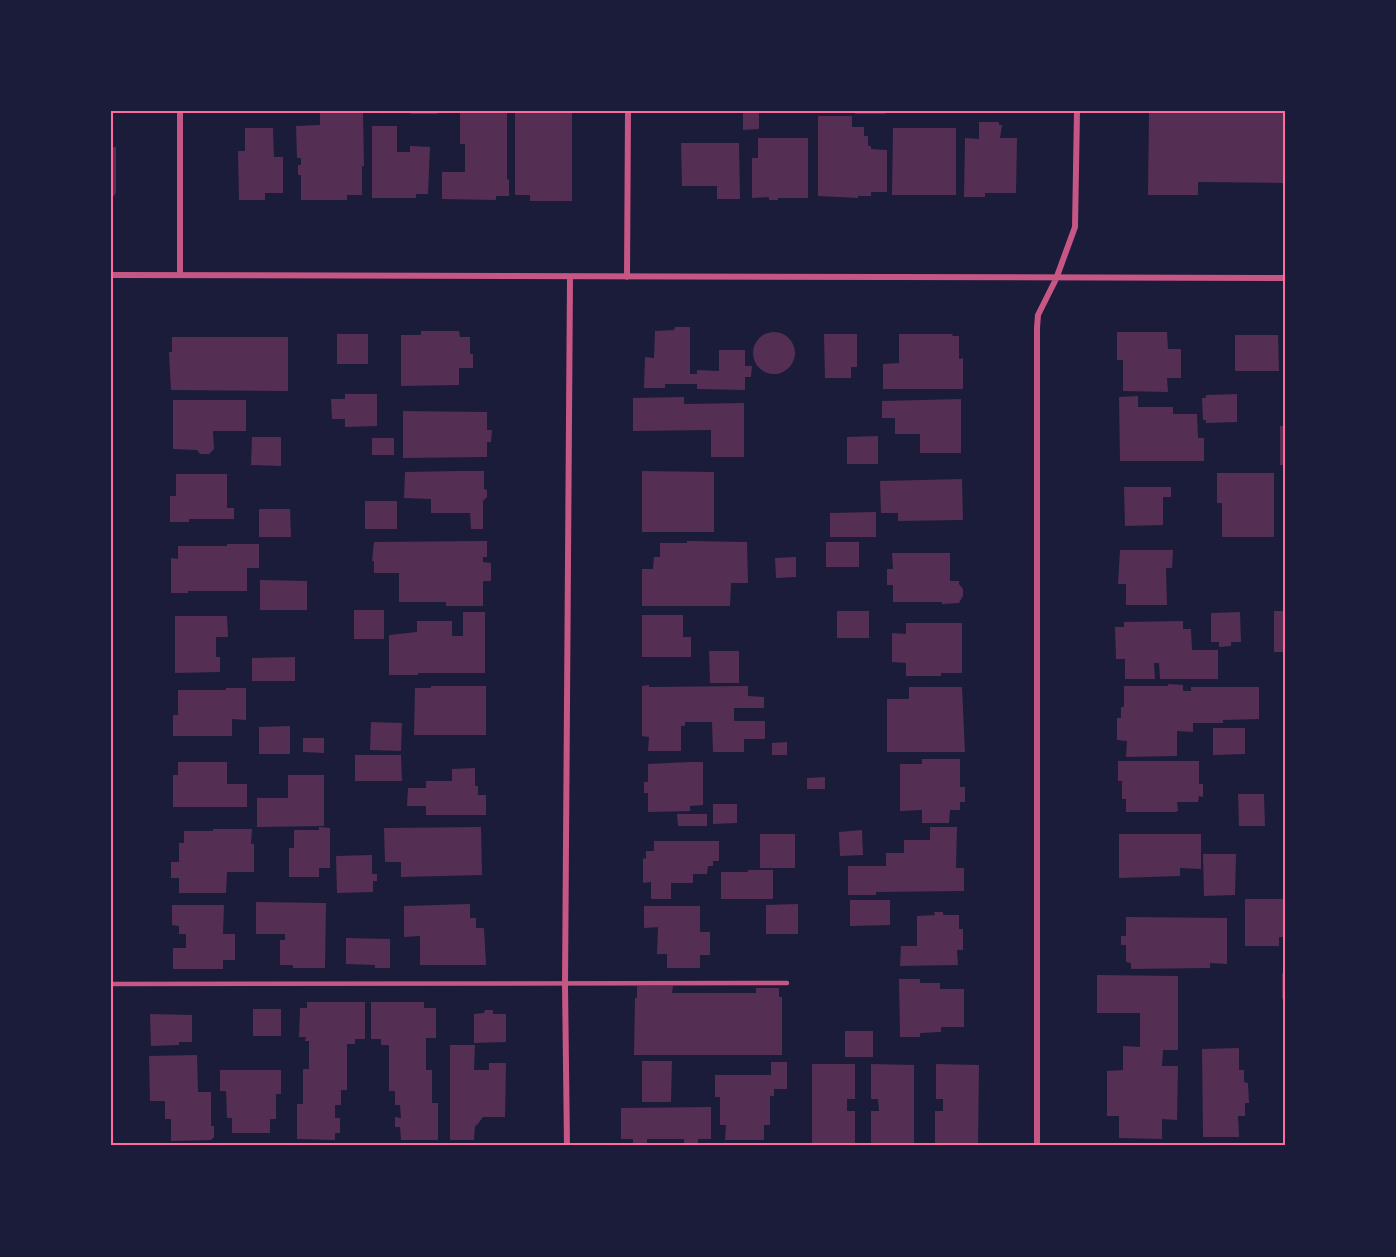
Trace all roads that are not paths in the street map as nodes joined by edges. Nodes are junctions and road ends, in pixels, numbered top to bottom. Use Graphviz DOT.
graph roads {
  1 [pos="180,111"];
  2 [pos="628,111"];
  3 [pos="1077,111"];
  4 [pos="111,275"];
  5 [pos="180,275"];
  6 [pos="627,277"];
  7 [pos="570,278"];
  8 [pos="1285,278"];
  9 [pos="1056,279"];
  10 [pos="787,983"];
  11 [pos="111,984"];
  12 [pos="565,985"];
  13 [pos="567,1146"];
  14 [pos="1037,1146"];
  1 -- 5 [label="street"];
  2 -- 6 [label="street"];
  3 -- 9 [label="street"];
  4 -- 5 [label="street"];
  5 -- 7 [label="street"];
  6 -- 7 [label="street"];
  6 -- 9 [label="street"];
  7 -- 12 [label="street"];
  8 -- 9 [label="street"];
  9 -- 14 [label="street"];
  10 -- 12 [label="lane"];
  11 -- 12 [label="lane"];
  12 -- 13 [label="street"];
}
